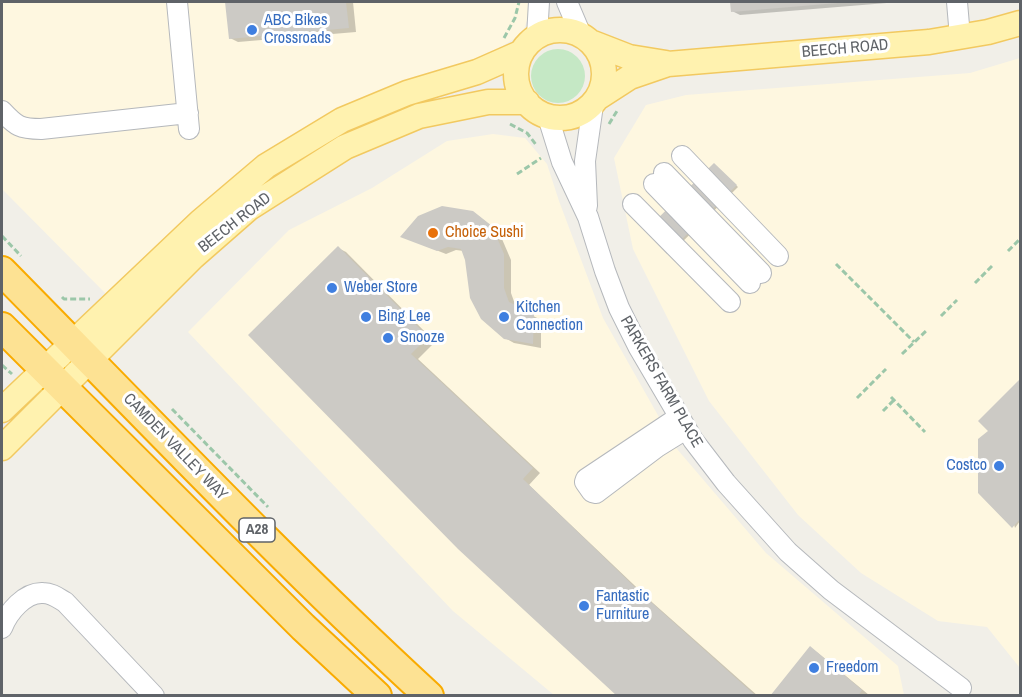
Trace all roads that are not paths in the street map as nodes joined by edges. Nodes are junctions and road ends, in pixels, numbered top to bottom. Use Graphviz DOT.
graph roads {
  1 [pos="177,2"];
  2 [pos="539,2"];
  3 [pos="567,2"];
  4 [pos="957,2"];
  5 [pos="1020,23"];
  6 [pos="960,37"];
  7 [pos="587,39"];
  8 [pos="519,44"];
  9 [pos="668,64"];
  10 [pos="596,101"];
  11 [pos="527,102"];
  12 [pos="2,111"];
  13 [pos="548,117"];
  14 [pos="658,179"];
  15 [pos="588,217"];
  16 [pos="2,272"];
  17 [pos="2,327"];
  18 [pos="81,351"];
  19 [pos="53,378"];
  20 [pos="2,410"];
  21 [pos="2,448"];
  22 [pos="197,522"];
  23 [pos="2,628"];
  24 [pos="961,688"];
  25 [pos="154,696"];
  26 [pos="356,696"];
  27 [pos="377,696"];
  28 [pos="429,696"];
  1 -- 12 [label="street"];
  2 -- 8 [label="street"];
  3 -- 7 [label="street"];
  4 -- 6 [label="street"];
  5 -- 6 [label="main road, BEECH ROAD"];
  6 -- 9 [label="main road, BEECH ROAD"];
  7 -- 8 [label="main road"];
  7 -- 9 [label="main road, BEECH ROAD"];
  7 -- 10 [label="main road"];
  8 -- 11 [label="main road"];
  8 -- 18 [label="main road, BEECH ROAD"];
  9 -- 10 [label="main road, BEECH ROAD"];
  10 -- 13 [label="main road"];
  10 -- 15 [label="street, PARKERS FARM PLACE"];
  11 -- 13 [label="main road"];
  11 -- 18 [label="main road, BEECH ROAD"];
  13 -- 15 [label="street, PARKERS FARM PLACE"];
  14 -- 14 [label="street"];
  15 -- 24 [label="street, PARKERS FARM PLACE"];
  16 -- 18 [label="highway, CAMDEN VALLEY WAY / A28"];
  17 -- 19 [label="highway, A28"];
  18 -- 19 [label="main road, BEECH ROAD"];
  18 -- 28 [label="highway, CAMDEN VALLEY WAY / A28"];
  19 -- 20 [label="main road, BEECH ROAD"];
  19 -- 21 [label="main road, BEECH ROAD"];
  19 -- 22 [label="highway, A28"];
  22 -- 26 [label="street"];
  22 -- 27 [label="highway, A28"];
  23 -- 25 [label="street"];
}
